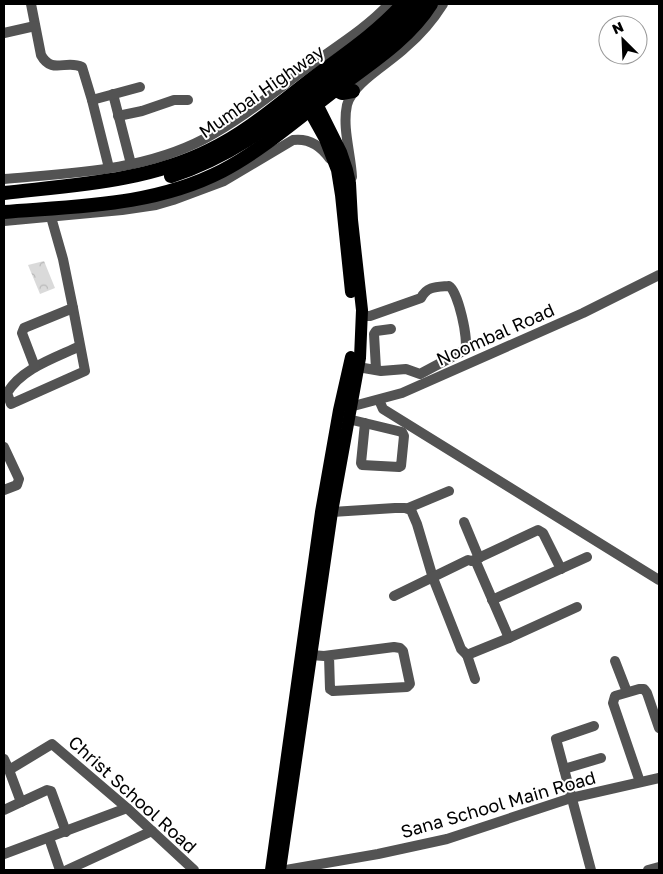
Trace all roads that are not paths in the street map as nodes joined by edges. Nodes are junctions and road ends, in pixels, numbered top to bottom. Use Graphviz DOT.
graph roads {
  1 [pos="31,4"];
  2 [pos="389,4"];
  3 [pos="404,4"];
  4 [pos="418,4"];
  5 [pos="431,4"];
  6 [pos="443,4"];
  7 [pos="35,26"];
  8 [pos="4,33"];
  9 [pos="345,82"];
  10 [pos="140,87"];
  11 [pos="113,94"];
  12 [pos="308,97"];
  13 [pos="92,100"];
  14 [pos="188,100"];
  15 [pos="118,116"];
  16 [pos="131,164"];
  17 [pos="109,168"];
  18 [pos="338,176"];
  19 [pos="4,179"];
  20 [pos="30,191"];
  21 [pos="4,193"];
  22 [pos="352,198"];
  23 [pos="4,212"];
  24 [pos="50,217"];
  25 [pos="4,221"];
  26 [pos="659,275"];
  27 [pos="73,308"];
  28 [pos="362,316"];
  29 [pos="392,329"];
  30 [pos="80,346"];
  31 [pos="35,367"];
  32 [pos="358,367"];
  33 [pos="376,370"];
  34 [pos="379,400"];
  35 [pos="346,412"];
  36 [pos="365,423"];
  37 [pos="4,447"];
  38 [pos="4,490"];
  39 [pos="450,491"];
  40 [pos="408,508"];
  41 [pos="332,512"];
  42 [pos="464,522"];
  43 [pos="587,557"];
  44 [pos="476,559"];
  45 [pos="561,569"];
  46 [pos="433,578"];
  47 [pos="659,580"];
  48 [pos="394,596"];
  49 [pos="492,600"];
  50 [pos="577,607"];
  51 [pos="509,638"];
  52 [pos="311,655"];
  53 [pos="467,655"];
  54 [pos="329,656"];
  55 [pos="616,660"];
  56 [pos="475,679"];
  57 [pos="627,692"];
  58 [pos="594,726"];
  59 [pos="659,728"];
  60 [pos="601,758"];
  61 [pos="4,759"];
  62 [pos="564,769"];
  63 [pos="9,770"];
  64 [pos="659,778"];
  65 [pos="640,782"];
  66 [pos="571,798"];
  67 [pos="21,802"];
  68 [pos="127,808"];
  69 [pos="4,810"];
  70 [pos="152,831"];
  71 [pos="66,832"];
  72 [pos="49,838"];
  73 [pos="4,854"];
  74 [pos="184,865"];
  75 [pos="659,867"];
  76 [pos="60,870"];
  77 [pos="66,870"];
  78 [pos="194,870"];
  79 [pos="271,870"];
  80 [pos="280,870"];
  81 [pos="286,870"];
  82 [pos="591,870"];
  83 [pos="648,870"];
  1 -- 7 [label="street"];
  2 -- 16 [label="street"];
  3 -- 20 [label="highway, Mumbai Highway"];
  4 -- 9 [label="highway"];
  5 -- 9 [label="highway"];
  6 -- 9 [label="street"];
  7 -- 8 [label="street"];
  7 -- 13 [label="street"];
  9 -- 12 [label="highway"];
  9 -- 22 [label="street"];
  9 -- 23 [label="highway"];
  10 -- 11 [label="street"];
  11 -- 13 [label="street"];
  11 -- 15 [label="street"];
  12 -- 18 [label="main road"];
  12 -- 20 [label="highway"];
  12 -- 22 [label="main road"];
  13 -- 17 [label="street"];
  14 -- 15 [label="street"];
  15 -- 16 [label="street"];
  16 -- 17 [label="street"];
  17 -- 19 [label="street"];
  18 -- 24 [label="street"];
  18 -- 35 [label="main road"];
  20 -- 21 [label="highway, Mumbai Highway"];
  22 -- 28 [label="main road"];
  24 -- 25 [label="street"];
  24 -- 27 [label="street"];
  26 -- 34 [label="street, Noombal Road"];
  27 -- 30 [label="street"];
  27 -- 31 [label="street"];
  28 -- 32 [label="main road"];
  28 -- 33 [label="street"];
  29 -- 33 [label="street"];
  30 -- 31 [label="street"];
  30 -- 31 [label="street"];
  32 -- 33 [label="street"];
  32 -- 35 [label="main road"];
  34 -- 35 [label="street, Noombal Road"];
  34 -- 47 [label="street"];
  35 -- 36 [label="street"];
  35 -- 41 [label="main road"];
  35 -- 79 [label="main road"];
  36 -- 36 [label="street"];
  37 -- 38 [label="street"];
  39 -- 40 [label="street"];
  40 -- 41 [label="street"];
  40 -- 46 [label="street"];
  41 -- 52 [label="main road"];
  42 -- 44 [label="street"];
  43 -- 45 [label="street"];
  44 -- 45 [label="street"];
  44 -- 46 [label="street"];
  44 -- 49 [label="street"];
  45 -- 49 [label="street"];
  46 -- 48 [label="street"];
  46 -- 53 [label="street"];
  49 -- 51 [label="street"];
  50 -- 51 [label="street"];
  51 -- 53 [label="street"];
  52 -- 54 [label="street"];
  52 -- 80 [label="main road"];
  53 -- 56 [label="street"];
  54 -- 54 [label="street"];
  55 -- 57 [label="street"];
  57 -- 59 [label="street"];
  57 -- 65 [label="street"];
  58 -- 62 [label="street"];
  60 -- 62 [label="street"];
  61 -- 63 [label="street"];
  62 -- 66 [label="street"];
  63 -- 67 [label="street"];
  63 -- 68 [label="street, Christ School Road"];
  64 -- 65 [label="street, Sana School Main Road"];
  65 -- 66 [label="street, Sana School Main Road"];
  66 -- 81 [label="street, Sana School Main Road"];
  66 -- 82 [label="street"];
  67 -- 69 [label="street"];
  67 -- 71 [label="street"];
  68 -- 70 [label="street, Christ School Road"];
  68 -- 71 [label="street"];
  70 -- 74 [label="street, Christ School Road"];
  70 -- 77 [label="street"];
  71 -- 72 [label="street"];
  72 -- 73 [label="street"];
  72 -- 76 [label="street"];
  74 -- 78 [label="street, Christ School Road"];
  75 -- 83 [label="street"];
}
